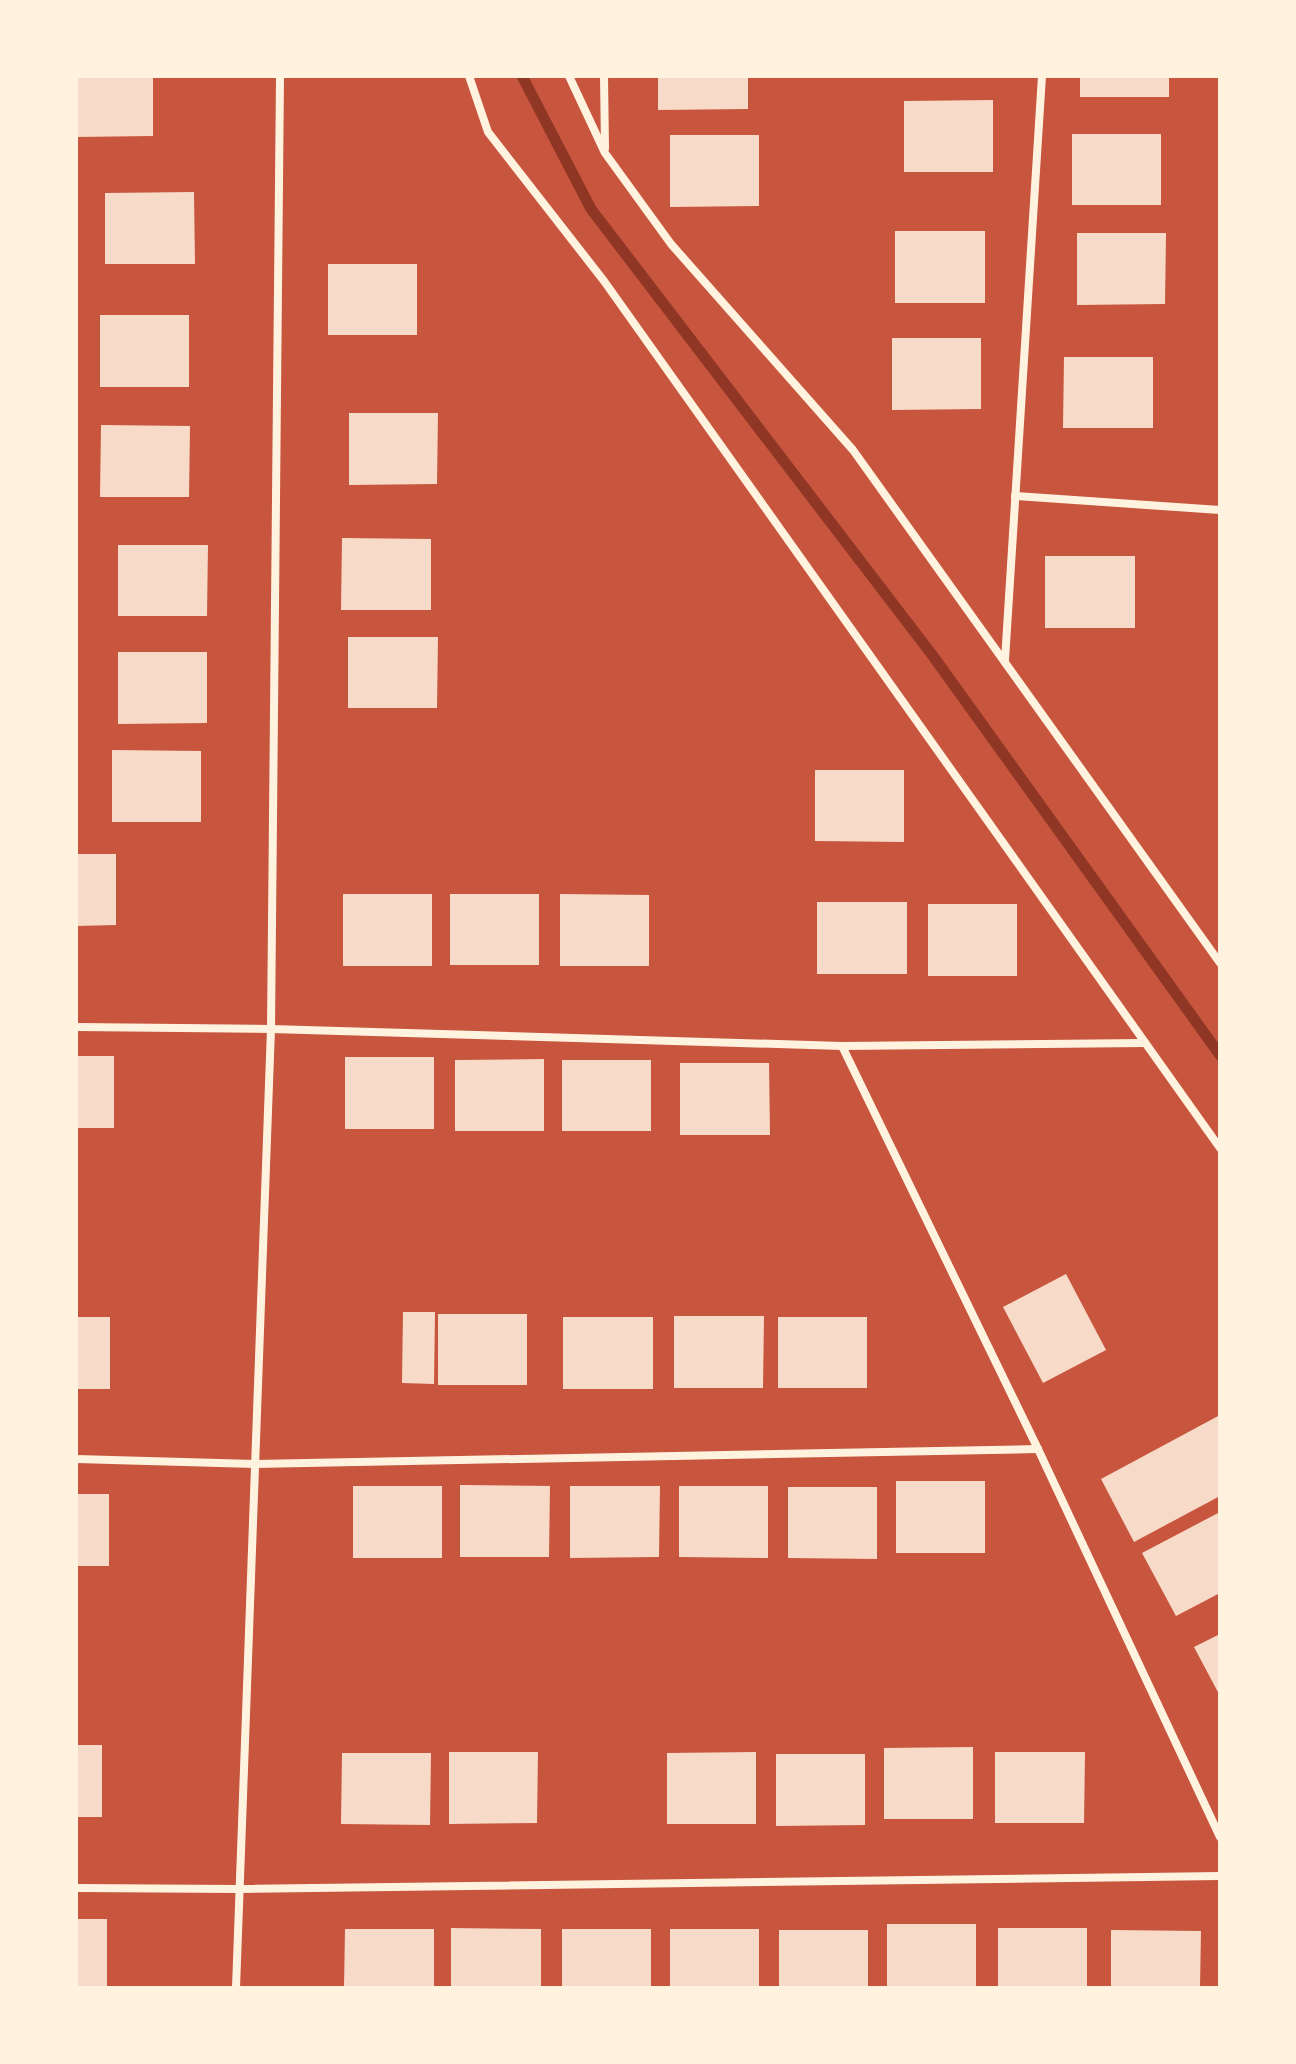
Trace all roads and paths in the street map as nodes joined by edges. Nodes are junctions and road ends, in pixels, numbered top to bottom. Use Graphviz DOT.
graph roads {
  1 [pos="280,76"];
  2 [pos="469,76"];
  3 [pos="569,76"];
  4 [pos="604,76"];
  5 [pos="1042,76"];
  6 [pos="605,153"];
  7 [pos="1015,496"];
  8 [pos="1220,510"];
  9 [pos="1004,661"];
  10 [pos="1220,963"];
  11 [pos="76,1027"];
  12 [pos="271,1029"];
  13 [pos="1145,1043"];
  14 [pos="842,1046"];
  15 [pos="1220,1148"];
  16 [pos="1038,1449"];
  17 [pos="76,1459"];
  18 [pos="255,1464"];
  19 [pos="1220,1837"];
  20 [pos="1220,1876"];
  21 [pos="76,1888"];
  22 [pos="239,1889"];
  23 [pos="236,1988"];
  1 -- 12 [label="street"];
  2 -- 13 [label="street"];
  3 -- 6 [label="street"];
  4 -- 6 [label="street"];
  5 -- 7 [label="street"];
  6 -- 9 [label="street"];
  7 -- 8 [label="street"];
  7 -- 9 [label="street"];
  9 -- 10 [label="street"];
  11 -- 12 [label="street"];
  12 -- 14 [label="street"];
  12 -- 18 [label="street"];
  13 -- 14 [label="street"];
  13 -- 15 [label="street"];
  14 -- 16 [label="street"];
  16 -- 18 [label="street"];
  16 -- 19 [label="street"];
  17 -- 18 [label="street"];
  18 -- 22 [label="street"];
  20 -- 22 [label="street"];
  21 -- 22 [label="street"];
  22 -- 23 [label="street"];
}
